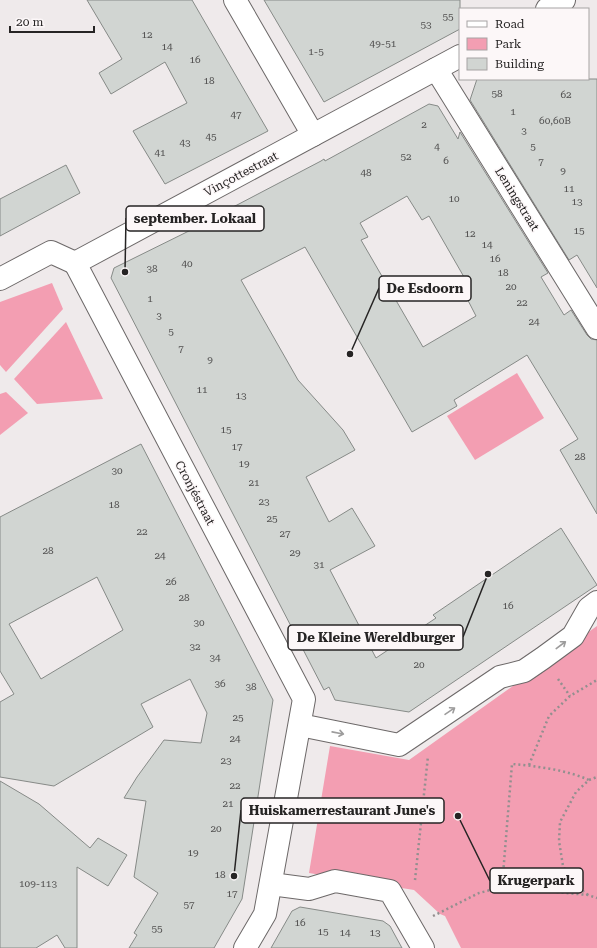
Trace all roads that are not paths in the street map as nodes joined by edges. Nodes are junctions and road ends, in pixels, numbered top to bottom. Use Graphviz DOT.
graph roads {
  1 [pos="235,0"];
  2 [pos="564,0"];
  3 [pos="549,8"];
  4 [pos="459,57"];
  5 [pos="436,69"];
  6 [pos="313,135"];
  7 [pos="74,263"];
  8 [pos="0,279"];
  9 [pos="597,328"];
  10 [pos="597,602"];
  11 [pos="300,725"];
  12 [pos="271,884"];
  13 [pos="245,948"];
  14 [pos="423,948"];
  1 -- 6 [label="street"];
  2 -- 3 [label="street"];
  4 -- 5 [label="street, Vinçottestraat"];
  5 -- 6 [label="street, Vinçottestraat"];
  5 -- 9 [label="street, Leningstraat"];
  6 -- 7 [label="street, Vinçottestraat"];
  7 -- 8 [label="street"];
  7 -- 11 [label="street, Cronjéstraat"];
  11 -- 10 [label="street, one-way"];
  11 -- 12 [label="street, Cronjéstraat"];
  12 -- 13 [label="street, Cronjéstraat"];
  12 -- 14 [label="street"];
}
